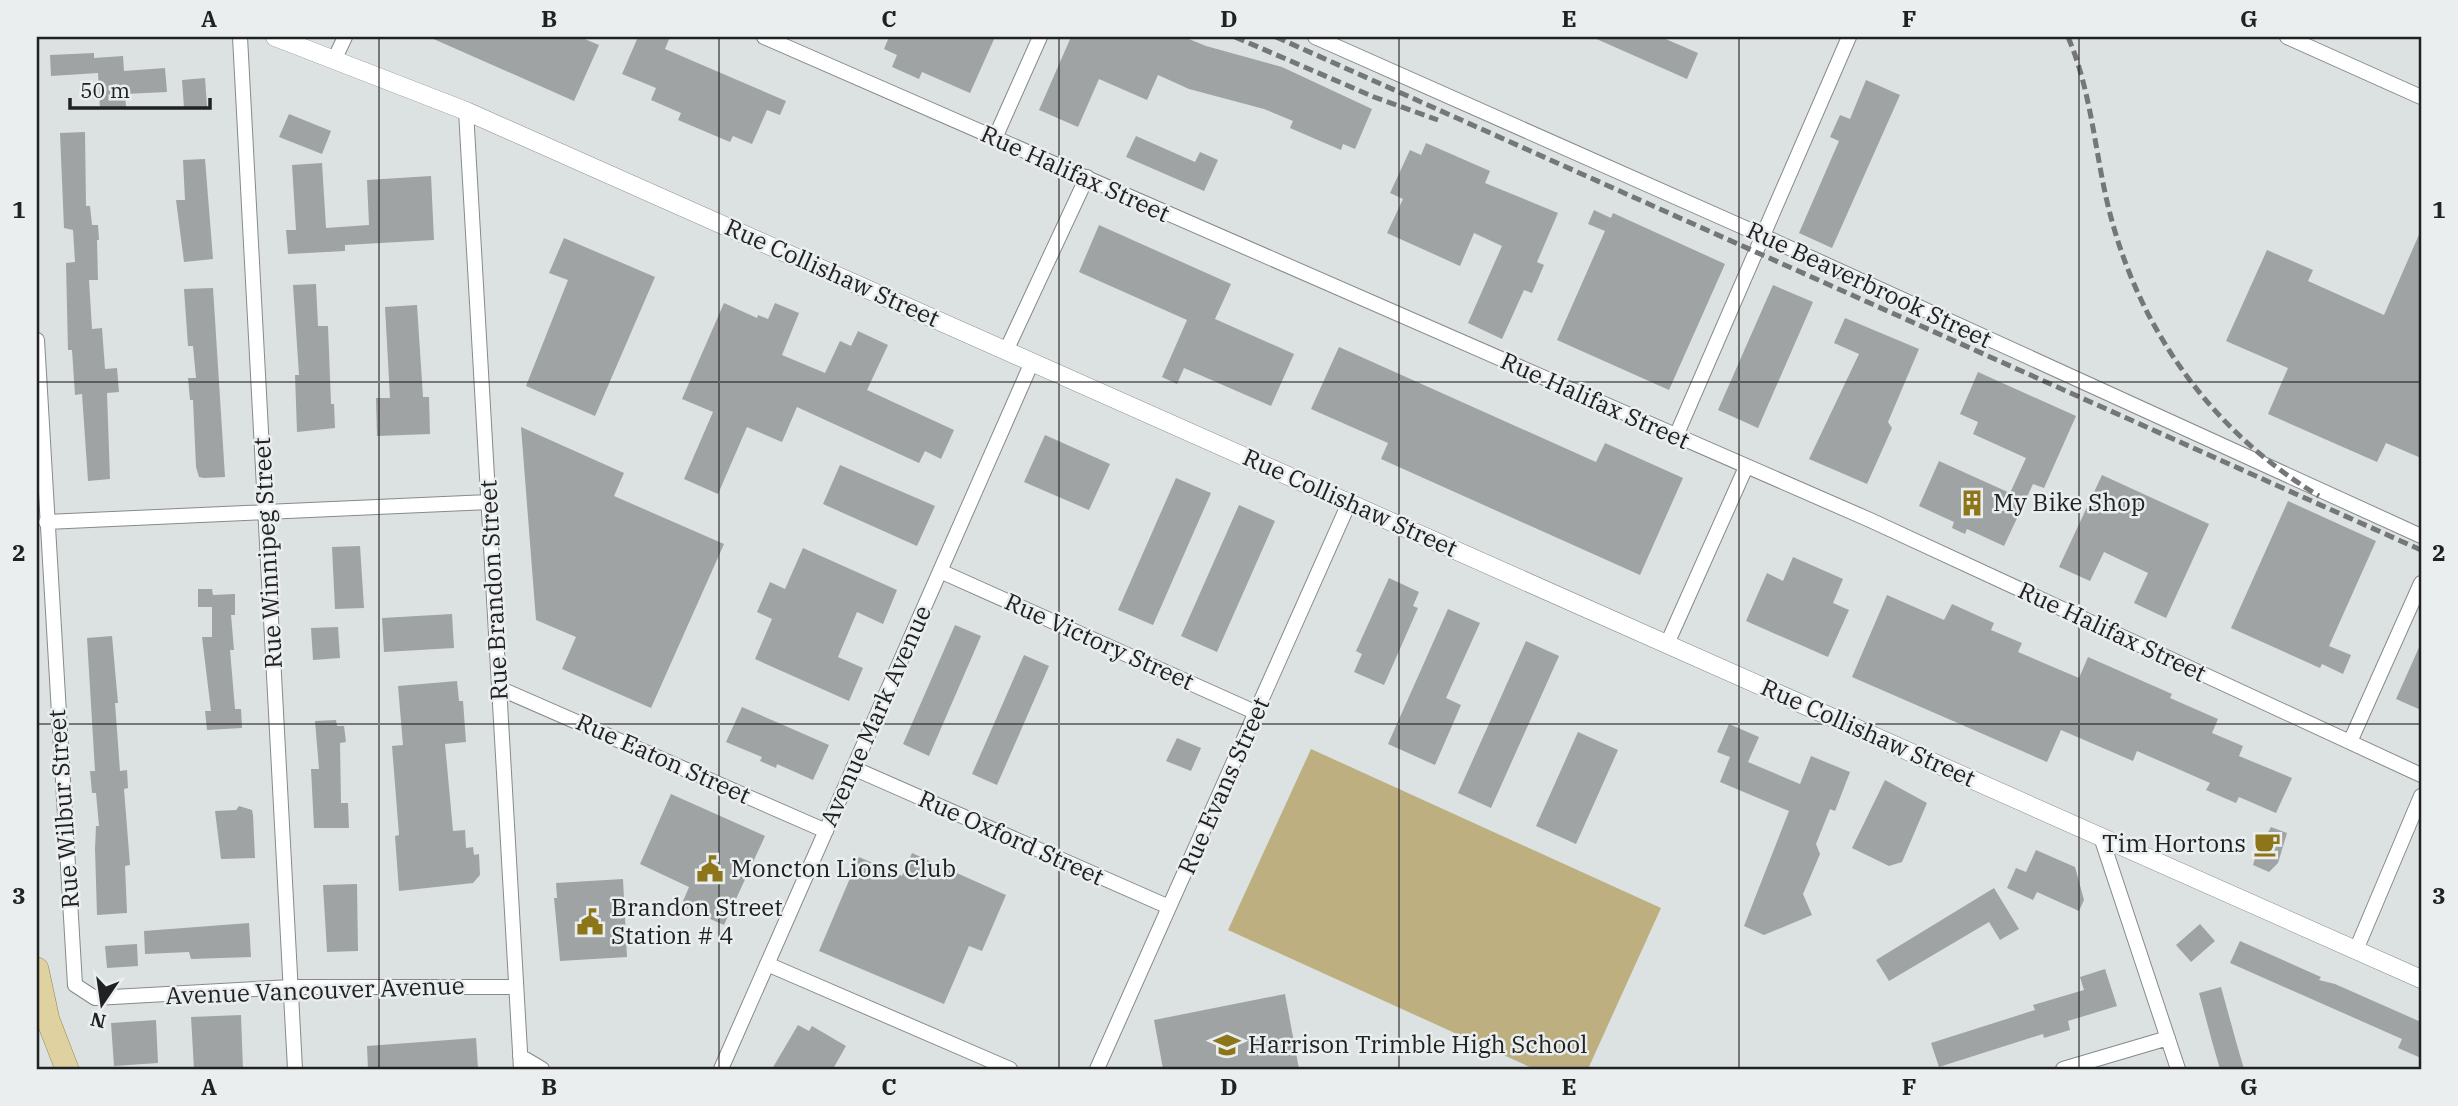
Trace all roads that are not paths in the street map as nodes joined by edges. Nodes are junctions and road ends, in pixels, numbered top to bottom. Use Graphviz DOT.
graph roads {
  1 [pos="240,37"];
  2 [pos="275,37"];
  3 [pos="345,37"];
  4 [pos="764,37"];
  5 [pos="1040,37"];
  6 [pos="1315,37"];
  7 [pos="1849,37"];
  8 [pos="2287,37"];
  9 [pos="335,58"];
  10 [pos="2421,97"];
  11 [pos="466,111"];
  12 [pos="995,138"];
  13 [pos="1087,177"];
  14 [pos="1761,235"];
  15 [pos="37,340"];
  16 [pos="1006,351"];
  17 [pos="1032,362"];
  18 [pos="1676,436"];
  19 [pos="1746,467"];
  20 [pos="489,502"];
  21 [pos="1349,503"];
  22 [pos="265,512"];
  23 [pos="46,522"];
  24 [pos="2421,536"];
  25 [pos="940,570"];
  26 [pos="2421,583"];
  27 [pos="1667,644"];
  28 [pos="499,688"];
  29 [pos="1257,713"];
  30 [pos="2350,742"];
  31 [pos="853,768"];
  32 [pos="2421,775"];
  33 [pos="2421,796"];
  34 [pos="826,831"];
  35 [pos="2101,836"];
  36 [pos="1169,907"];
  37 [pos="2356,950"];
  38 [pos="767,964"];
  39 [pos="37,969"];
  40 [pos="2421,979"];
  41 [pos="75,985"];
  42 [pos="291,987"];
  43 [pos="516,987"];
  44 [pos="2168,1038"];
  45 [pos="521,1063"];
  46 [pos="67,1069"];
  47 [pos="295,1069"];
  48 [pos="542,1069"];
  49 [pos="721,1069"];
  50 [pos="1010,1069"];
  51 [pos="1097,1069"];
  52 [pos="2063,1069"];
  53 [pos="2178,1069"];
  1 -- 22 [label="street, Rue Winnipeg Street"];
  2 -- 9 [label="street, Rue Collishaw Street"];
  3 -- 9 [label="street"];
  4 -- 12 [label="street, Rue Halifax Street"];
  5 -- 12 [label="street"];
  6 -- 14 [label="street, Rue Beaverbrook Street"];
  7 -- 14 [label="street"];
  8 -- 10 [label="street"];
  9 -- 11 [label="street, Rue Collishaw Street"];
  11 -- 16 [label="street, Rue Collishaw Street"];
  11 -- 20 [label="street, Rue Brandon Street"];
  12 -- 13 [label="street, Rue Halifax Street"];
  13 -- 16 [label="street"];
  13 -- 18 [label="street, Rue Halifax Street"];
  14 -- 18 [label="street"];
  14 -- 24 [label="street, Rue Beaverbrook Street"];
  15 -- 23 [label="street, Rue Wilbur Street"];
  16 -- 17 [label="street, Rue Collishaw Street"];
  17 -- 21 [label="street, Rue Collishaw Street"];
  17 -- 25 [label="street, Avenue Mark Avenue"];
  18 -- 19 [label="street, Rue Halifax Street"];
  19 -- 27 [label="street"];
  19 -- 30 [label="street, Rue Halifax Street"];
  20 -- 22 [label="street"];
  20 -- 28 [label="street, Rue Brandon Street"];
  21 -- 27 [label="street, Rue Collishaw Street"];
  21 -- 29 [label="street, Rue Evans Street"];
  22 -- 23 [label="street"];
  22 -- 42 [label="street, Rue Winnipeg Street"];
  23 -- 41 [label="street, Rue Wilbur Street"];
  25 -- 29 [label="street, Rue Victory Street"];
  25 -- 31 [label="street, Avenue Mark Avenue"];
  26 -- 30 [label="street"];
  27 -- 35 [label="street, Rue Collishaw Street"];
  28 -- 34 [label="street, Rue Eaton Street"];
  28 -- 43 [label="street, Rue Brandon Street"];
  29 -- 36 [label="street, Rue Evans Street"];
  30 -- 32 [label="street, Rue Halifax Street"];
  31 -- 34 [label="street, Avenue Mark Avenue"];
  31 -- 36 [label="street, Rue Oxford Street"];
  33 -- 37 [label="street"];
  34 -- 38 [label="street, Avenue Mark Avenue"];
  35 -- 37 [label="street, Rue Collishaw Street"];
  35 -- 44 [label="street"];
  36 -- 51 [label="street, Rue Evans Street"];
  37 -- 40 [label="street, Rue Collishaw Street"];
  38 -- 49 [label="street, Avenue Mark Avenue"];
  38 -- 50 [label="street"];
  39 -- 46 [label="main road"];
  41 -- 42 [label="street, Avenue Vancouver Avenue"];
  42 -- 43 [label="street, Avenue Vancouver Avenue"];
  42 -- 47 [label="street, Rue Winnipeg Street"];
  43 -- 45 [label="street, Rue Brandon Street"];
  44 -- 52 [label="street"];
  44 -- 53 [label="street"];
  45 -- 48 [label="street"];
}
